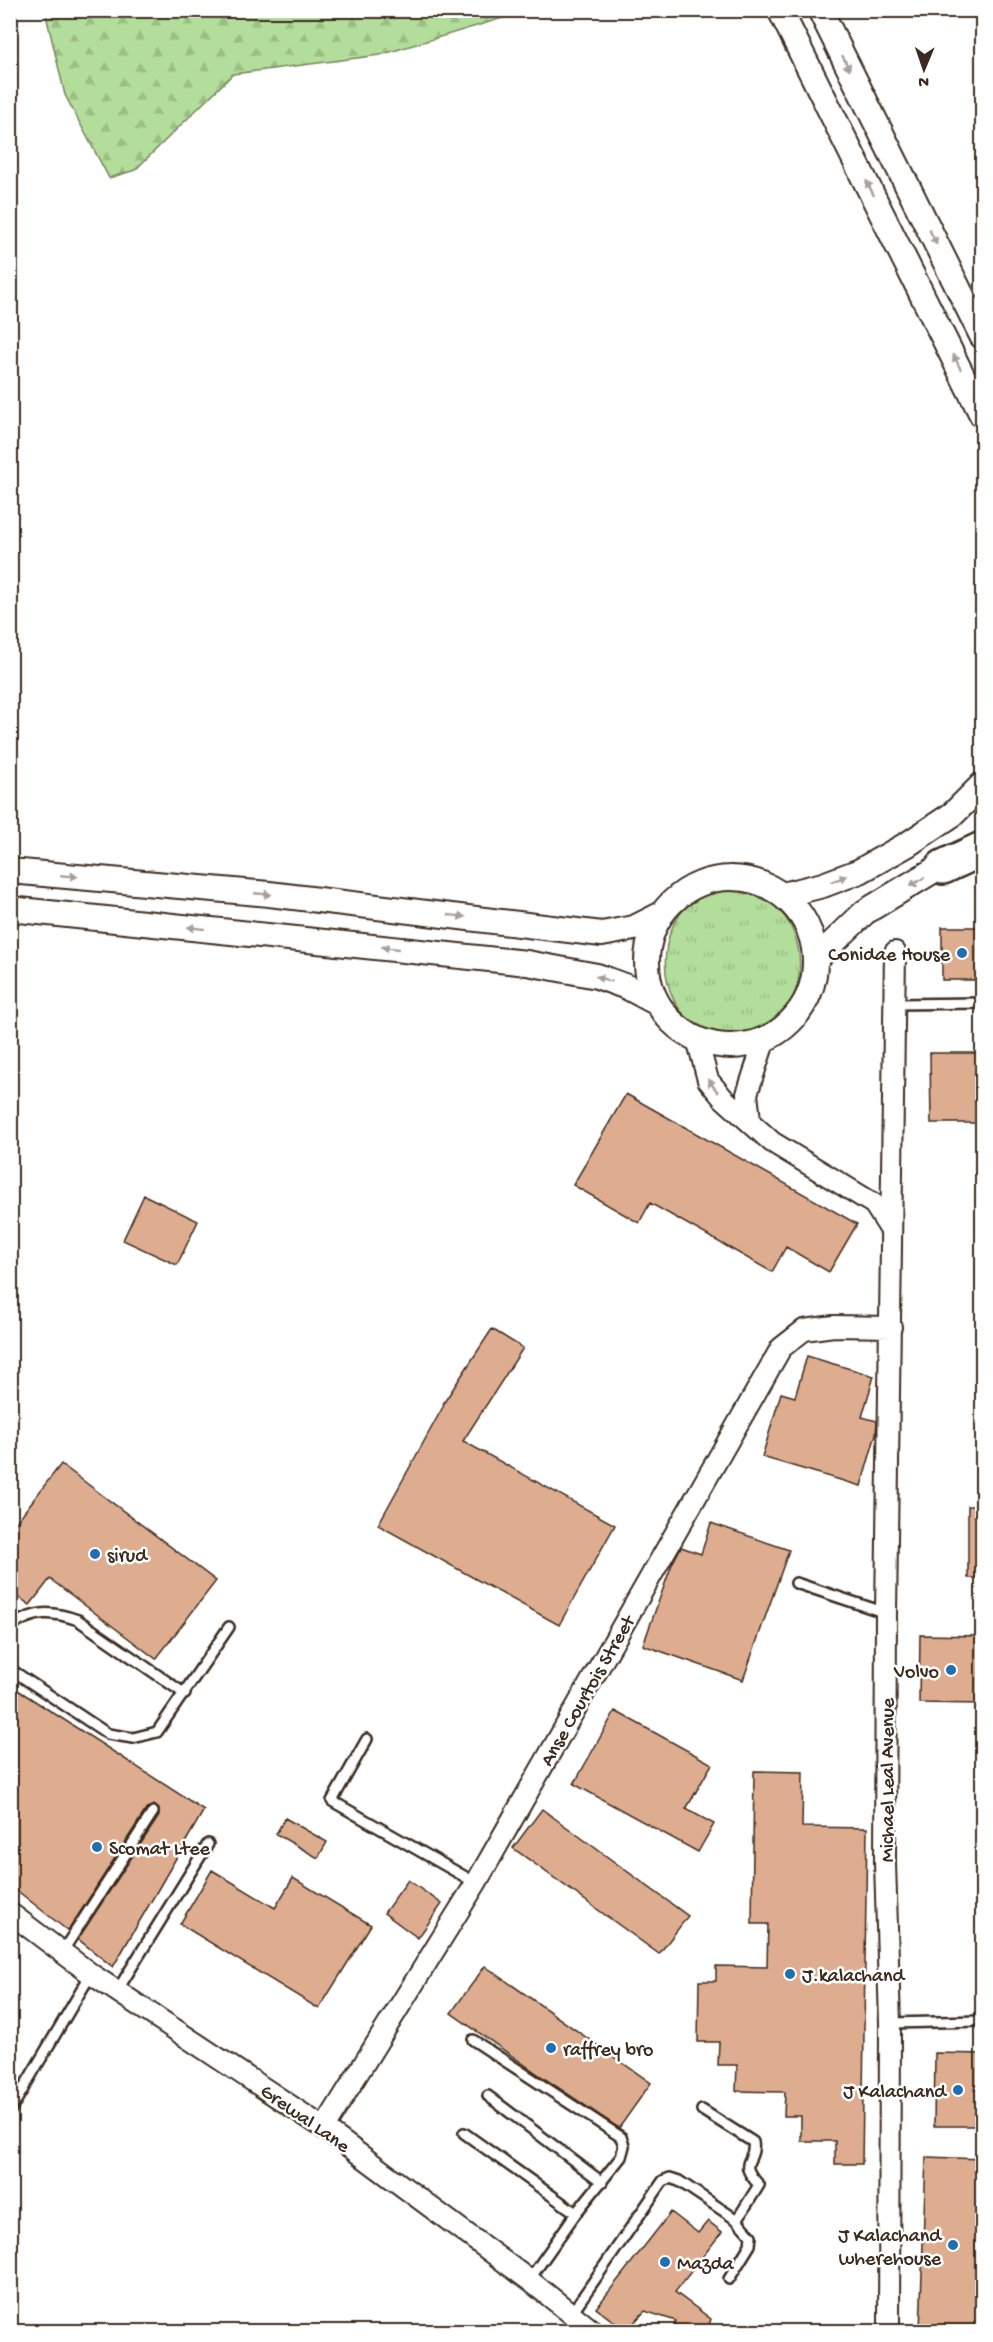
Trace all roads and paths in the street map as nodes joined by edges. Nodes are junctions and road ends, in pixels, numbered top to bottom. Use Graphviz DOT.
graph roads {
  1 [pos="780,10"];
  2 [pos="820,10"];
  3 [pos="982,336"];
  4 [pos="982,415"];
  5 [pos="982,785"];
  6 [pos="982,836"];
  7 [pos="982,849"];
  8 [pos="943,867"];
  9 [pos="10,871"];
  10 [pos="783,895"];
  11 [pos="10,909"];
  12 [pos="660,915"];
  13 [pos="895,952"];
  14 [pos="816,959"];
  15 [pos="657,1003"];
  16 [pos="895,1004"];
  17 [pos="982,1004"];
  18 [pos="697,1039"];
  19 [pos="765,1039"];
  20 [pos="750,1120"];
  21 [pos="890,1229"];
  22 [pos="891,1327"];
  23 [pos="796,1583"];
  24 [pos="886,1612"];
  25 [pos="10,1626"];
  26 [pos="229,1627"];
  27 [pos="10,1669"];
  28 [pos="185,1694"];
  29 [pos="367,1739"];
  30 [pos="153,1812"];
  31 [pos="208,1844"];
  32 [pos="476,1883"];
  33 [pos="10,1913"];
  34 [pos="62,1952"];
  35 [pos="91,1974"];
  36 [pos="117,1991"];
  37 [pos="982,2021"];
  38 [pos="890,2023"];
  39 [pos="473,2040"];
  40 [pos="488,2096"];
  41 [pos="702,2110"];
  42 [pos="10,2111"];
  43 [pos="324,2128"];
  44 [pos="464,2133"];
  45 [pos="602,2182"];
  46 [pos="576,2213"];
  47 [pos="737,2220"];
  48 [pos="729,2278"];
  49 [pos="529,2280"];
  50 [pos="572,2314"];
  51 [pos="594,2331"];
  52 [pos="890,2331"];
  4 -- 1 [label="street, one-way"];
  2 -- 3 [label="street, one-way"];
  10 -- 5 [label="street, one-way"];
  6 -- 8 [label="street"];
  7 -- 8 [label="highway"];
  8 -- 14 [label="street, one-way"];
  9 -- 12 [label="street, one-way"];
  10 -- 12 [label="street"];
  10 -- 14 [label="street"];
  15 -- 11 [label="street, one-way"];
  12 -- 15 [label="street"];
  13 -- 16 [label="street, Michael Leal Avenue"];
  14 -- 19 [label="street"];
  15 -- 18 [label="street"];
  16 -- 17 [label="lane"];
  16 -- 21 [label="street, Michael Leal Avenue"];
  18 -- 19 [label="street"];
  20 -- 18 [label="street, one-way"];
  19 -- 20 [label="street"];
  20 -- 21 [label="street"];
  21 -- 22 [label="street, Michael Leal Avenue"];
  22 -- 24 [label="street, Michael Leal Avenue"];
  22 -- 32 [label="street, Anse Courtois Street"];
  23 -- 24 [label="lane"];
  24 -- 38 [label="street, Michael Leal Avenue"];
  25 -- 28 [label="lane"];
  26 -- 28 [label="lane"];
  27 -- 28 [label="lane"];
  29 -- 32 [label="lane"];
  30 -- 34 [label="lane"];
  31 -- 36 [label="lane"];
  32 -- 43 [label="street, Anse Courtois Street"];
  33 -- 34 [label="street, Grewal Lane"];
  34 -- 35 [label="street, Grewal Lane"];
  35 -- 36 [label="street, Grewal Lane"];
  35 -- 42 [label="lane"];
  36 -- 43 [label="street, Grewal Lane"];
  37 -- 38 [label="lane"];
  38 -- 52 [label="street, Michael Leal Avenue"];
  39 -- 45 [label="lane"];
  40 -- 45 [label="lane"];
  41 -- 47 [label="lane"];
  43 -- 49 [label="street, Grewal Lane"];
  44 -- 46 [label="lane"];
  45 -- 46 [label="lane"];
  46 -- 49 [label="lane"];
  47 -- 48 [label="lane"];
  47 -- 50 [label="lane"];
  49 -- 50 [label="street, Grewal Lane"];
  50 -- 51 [label="street, Grewal Lane"];
}
